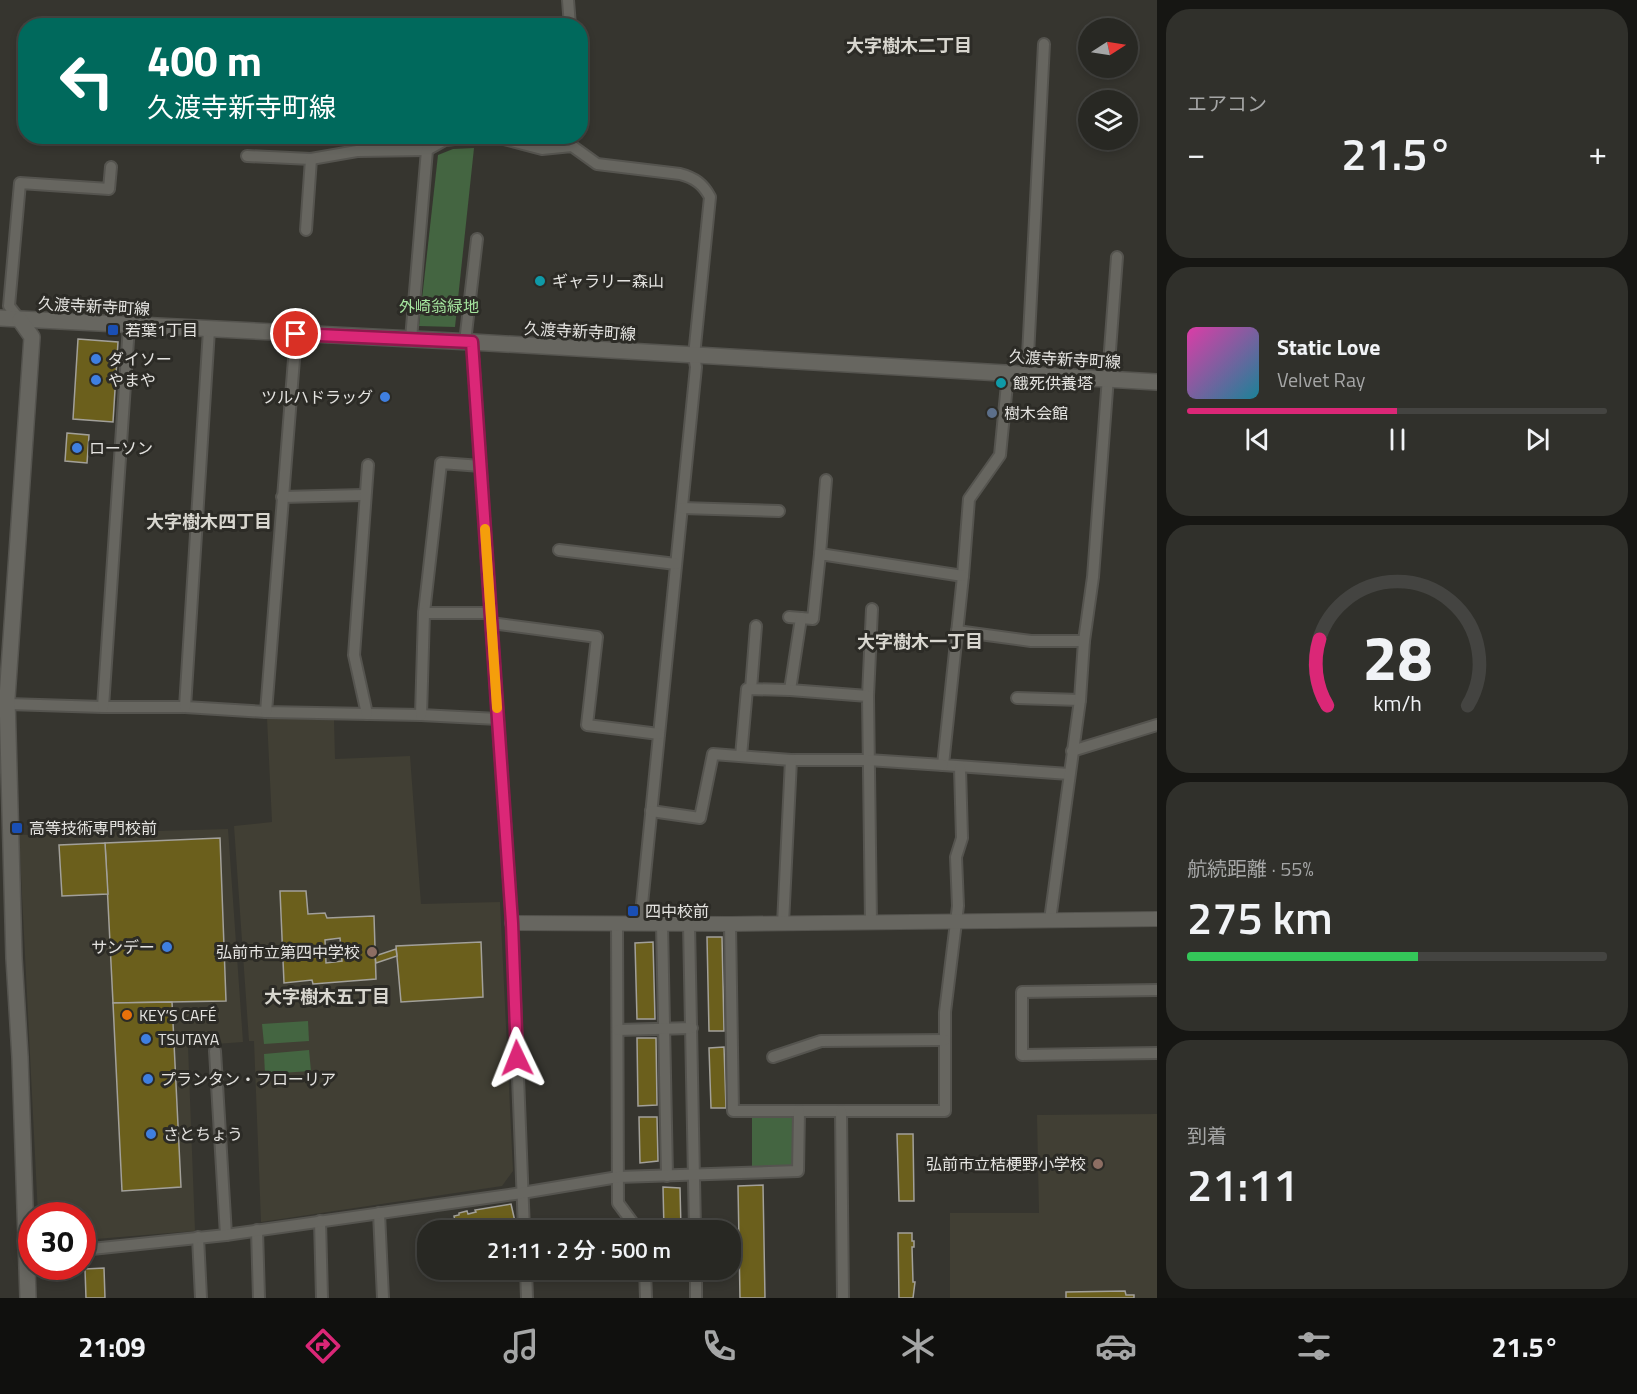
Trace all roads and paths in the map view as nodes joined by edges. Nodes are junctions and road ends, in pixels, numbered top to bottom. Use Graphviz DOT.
graph roads {
  1 [pos="568,0"];
  2 [pos="569,18"];
  3 [pos="1044,44"];
  4 [pos="438,144"];
  5 [pos="525,144"];
  6 [pos="559,144"];
  7 [pos="575,144"];
  8 [pos="428,150"];
  9 [pos="247,156"];
  10 [pos="311,159"];
  11 [pos="111,167"];
  12 [pos="306,230"];
  13 [pos="477,239"];
  14 [pos="1117,257"];
  15 [pos="0,318"];
  16 [pos="20,321"];
  17 [pos="129,326"];
  18 [pos="209,330"];
  19 [pos="296,334"];
  20 [pos="411,339"];
  21 [pos="469,342"];
  22 [pos="694,356"];
  23 [pos="1008,374"];
  24 [pos="1027,375"];
  25 [pos="1109,380"];
  26 [pos="1157,382"];
  27 [pos="368,465"];
  28 [pos="481,466"];
  29 [pos="826,480"];
  30 [pos="364,495"];
  31 [pos="282,497"];
  32 [pos="682,508"];
  33 [pos="779,511"];
  34 [pos="559,550"];
  35 [pos="820,554"];
  36 [pos="676,564"];
  37 [pos="963,576"];
  38 [pos="872,609"];
  39 [pos="424,613"];
  40 [pos="491,618"];
  41 [pos="756,626"];
  42 [pos="957,631"];
  43 [pos="1084,641"];
  44 [pos="751,689"];
  45 [pos="790,690"];
  46 [pos="5,694"];
  47 [pos="868,696"];
  48 [pos="1017,698"];
  49 [pos="1080,700"];
  50 [pos="104,707"];
  51 [pos="185,707"];
  52 [pos="266,712"];
  53 [pos="367,714"];
  54 [pos="421,715"];
  55 [pos="498,719"];
  56 [pos="1157,725"];
  57 [pos="659,734"];
  58 [pos="1072,752"];
  59 [pos="741,756"];
  60 [pos="791,760"];
  61 [pos="868,760"];
  62 [pos="943,765"];
  63 [pos="960,768"];
  64 [pos="1069,774"];
  65 [pos="651,811"];
  66 [pos="1157,919"];
  67 [pos="1050,920"];
  68 [pos="956,921"];
  69 [pos="512,923"];
  70 [pos="617,923"];
  71 [pos="871,923"];
  72 [pos="640,924"];
  73 [pos="662,924"];
  74 [pos="689,924"];
  75 [pos="730,924"];
  76 [pos="783,924"];
  77 [pos="1157,990"];
  78 [pos="692,1028"];
  79 [pos="664,1029"];
  80 [pos="618,1030"];
  81 [pos="945,1040"];
  82 [pos="216,1051"];
  83 [pos="1157,1053"];
  84 [pos="772,1058"];
  85 [pos="799,1111"];
  86 [pos="841,1111"];
  87 [pos="695,1175"];
  88 [pos="667,1176"];
  89 [pos="618,1177"];
  90 [pos="522,1193"];
  91 [pos="26,1202"];
  92 [pos="379,1213"];
  93 [pos="523,1220"];
  94 [pos="631,1220"];
  95 [pos="695,1220"];
  96 [pos="320,1221"];
  97 [pos="257,1230"];
  98 [pos="226,1234"];
  99 [pos="198,1237"];
  100 [pos="96,1248"];
  101 [pos="28,1280"];
  102 [pos="526,1280"];
  103 [pos="645,1280"];
  104 [pos="696,1280"];
  105 [pos="28,1298"];
  106 [pos="201,1298"];
  107 [pos="259,1298"];
  108 [pos="322,1298"];
  109 [pos="383,1298"];
  110 [pos="527,1298"];
  111 [pos="646,1298"];
  112 [pos="696,1298"];
  113 [pos="843,1298"];
  1 -- 2 [label="street"];
  3 -- 24 [label="street"];
  4 -- 8 [label="street"];
  5 -- 6 [label="street"];
  7 -- 22 [label="street"];
  8 -- 10 [label="street"];
  8 -- 20 [label="street"];
  9 -- 10 [label="street"];
  10 -- 12 [label="street"];
  11 -- 16 [label="street"];
  13 -- 21 [label="street"];
  14 -- 25 [label="street"];
  15 -- 16 [label="main road, 久渡寺新寺町線"];
  16 -- 17 [label="main road, 久渡寺新寺町線"];
  16 -- 46 [label="main road"];
  17 -- 18 [label="main road, 久渡寺新寺町線"];
  17 -- 50 [label="street"];
  18 -- 19 [label="main road, 久渡寺新寺町線"];
  18 -- 51 [label="street"];
  19 -- 20 [label="main road, 久渡寺新寺町線"];
  19 -- 31 [label="street"];
  20 -- 21 [label="main road, 久渡寺新寺町線"];
  21 -- 22 [label="main road, 久渡寺新寺町線"];
  21 -- 28 [label="street"];
  22 -- 23 [label="main road, 久渡寺新寺町線"];
  22 -- 32 [label="street"];
  23 -- 24 [label="main road, 久渡寺新寺町線"];
  23 -- 37 [label="street"];
  24 -- 25 [label="main road, 久渡寺新寺町線"];
  25 -- 26 [label="main road, 久渡寺新寺町線"];
  25 -- 43 [label="street"];
  27 -- 30 [label="street"];
  28 -- 39 [label="street"];
  28 -- 40 [label="street"];
  29 -- 35 [label="street"];
  30 -- 31 [label="street"];
  30 -- 53 [label="street"];
  31 -- 52 [label="street"];
  32 -- 33 [label="street"];
  32 -- 36 [label="street"];
  34 -- 36 [label="street"];
  35 -- 37 [label="street"];
  35 -- 45 [label="street"];
  36 -- 57 [label="street"];
  37 -- 42 [label="street"];
  38 -- 47 [label="street"];
  39 -- 40 [label="street"];
  39 -- 54 [label="street"];
  40 -- 55 [label="street"];
  40 -- 57 [label="street"];
  41 -- 44 [label="street"];
  42 -- 43 [label="street"];
  42 -- 62 [label="street"];
  43 -- 49 [label="street"];
  44 -- 45 [label="street"];
  44 -- 59 [label="street"];
  45 -- 47 [label="street"];
  46 -- 50 [label="street"];
  46 -- 91 [label="main road"];
  47 -- 61 [label="street"];
  48 -- 49 [label="street"];
  49 -- 58 [label="street"];
  50 -- 51 [label="street"];
  51 -- 52 [label="street"];
  52 -- 53 [label="street"];
  53 -- 54 [label="street"];
  54 -- 55 [label="street"];
  55 -- 69 [label="street"];
  56 -- 58 [label="street"];
  57 -- 65 [label="street"];
  58 -- 64 [label="street"];
  59 -- 60 [label="street"];
  59 -- 65 [label="street"];
  60 -- 61 [label="street"];
  60 -- 76 [label="street"];
  61 -- 62 [label="street"];
  61 -- 71 [label="street"];
  62 -- 63 [label="street"];
  63 -- 64 [label="street"];
  63 -- 68 [label="street"];
  64 -- 67 [label="street"];
  65 -- 72 [label="street"];
  66 -- 67 [label="street"];
  67 -- 68 [label="street"];
  68 -- 71 [label="street"];
  68 -- 81 [label="street"];
  69 -- 70 [label="street"];
  69 -- 90 [label="street"];
  70 -- 72 [label="street"];
  70 -- 80 [label="street"];
  71 -- 76 [label="street"];
  72 -- 73 [label="street"];
  73 -- 74 [label="street"];
  73 -- 79 [label="street"];
  74 -- 75 [label="street"];
  74 -- 78 [label="street"];
  75 -- 76 [label="street"];
  75 -- 85 [label="street"];
  77 -- 83 [label="street"];
  78 -- 79 [label="street"];
  78 -- 87 [label="street"];
  79 -- 80 [label="street"];
  79 -- 88 [label="street"];
  80 -- 89 [label="street"];
  81 -- 84 [label="street"];
  81 -- 86 [label="street"];
  82 -- 98 [label="street"];
  85 -- 86 [label="street"];
  85 -- 87 [label="street"];
  86 -- 113 [label="street"];
  87 -- 88 [label="street"];
  87 -- 95 [label="street"];
  88 -- 89 [label="street"];
  89 -- 90 [label="street"];
  89 -- 94 [label="street"];
  90 -- 92 [label="street"];
  90 -- 93 [label="street"];
  92 -- 96 [label="street"];
  92 -- 109 [label="street"];
  96 -- 97 [label="street"];
  96 -- 108 [label="street"];
  97 -- 98 [label="street"];
  97 -- 107 [label="street"];
  98 -- 99 [label="street"];
  99 -- 100 [label="street"];
  99 -- 106 [label="street"];
  101 -- 105 [label="main road"];
  102 -- 110 [label="street"];
  103 -- 111 [label="street"];
  104 -- 112 [label="street"];
}
